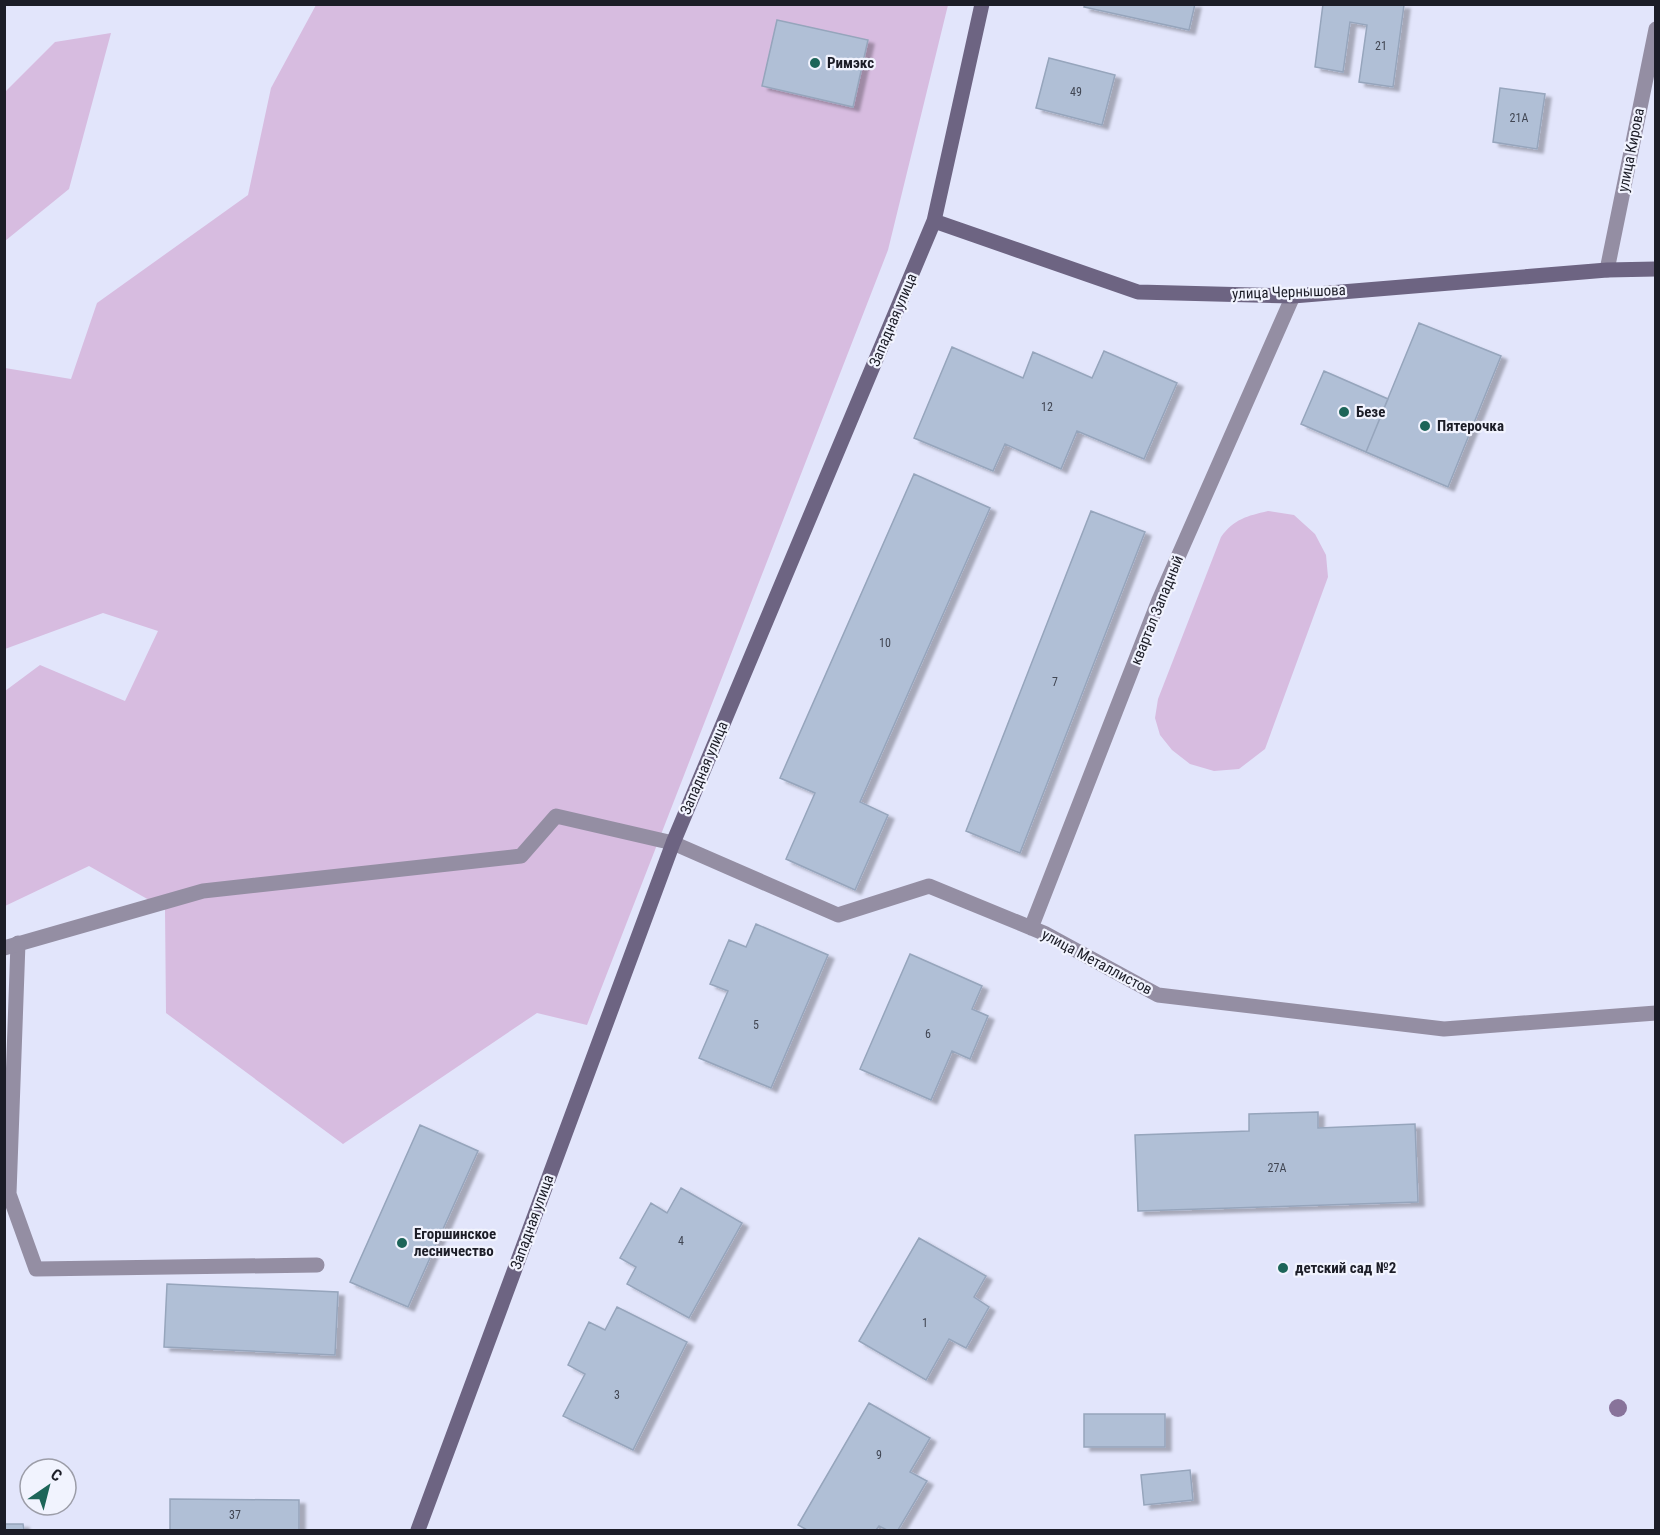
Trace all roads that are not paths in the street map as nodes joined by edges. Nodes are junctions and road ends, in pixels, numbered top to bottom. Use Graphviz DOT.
graph roads {
  1 [pos="982,4"];
  2 [pos="1656,29"];
  3 [pos="934,221"];
  4 [pos="1656,269"];
  5 [pos="1607,270"];
  6 [pos="1293,296"];
  7 [pos="673,843"];
  8 [pos="1031,928"];
  9 [pos="11,945"];
  10 [pos="1656,1013"];
  11 [pos="7,1197"];
  12 [pos="317,1265"];
  13 [pos="418,1530"];
  1 -- 3 [label="street, Западная улица"];
  2 -- 5 [label="street, улица Кирова"];
  3 -- 6 [label="street, улица Чернышова"];
  3 -- 7 [label="street, Западная улица"];
  4 -- 5 [label="street, улица Чернышова"];
  5 -- 6 [label="street, улица Чернышова"];
  6 -- 8 [label="street, квартал Западный"];
  7 -- 8 [label="street, улица Металлистов"];
  7 -- 9 [label="street, улица Металлистов"];
  7 -- 13 [label="street, Западная улица"];
  8 -- 10 [label="street, улица Металлистов"];
  9 -- 11 [label="street"];
  11 -- 12 [label="street"];
}
